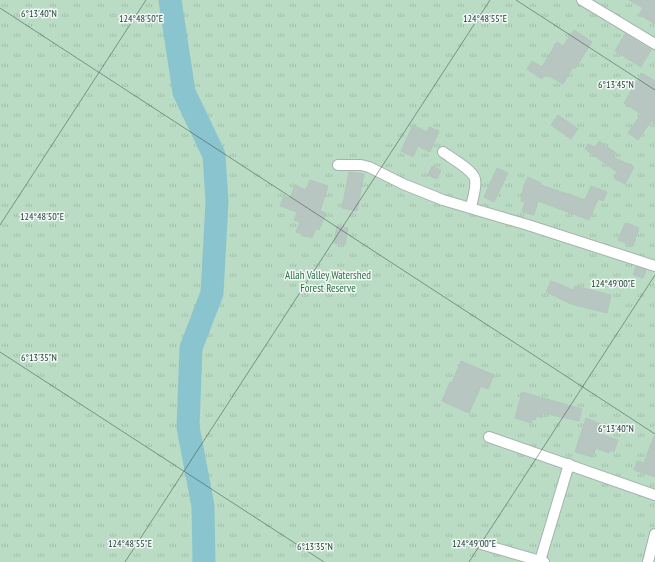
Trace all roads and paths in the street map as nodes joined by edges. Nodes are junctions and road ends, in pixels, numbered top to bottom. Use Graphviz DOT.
graph roads {
  1 [pos="582,0"];
  2 [pos="655,44"];
  3 [pos="443,152"];
  4 [pos="338,165"];
  5 [pos="471,208"];
  6 [pos="655,266"];
  7 [pos="488,437"];
  8 [pos="569,464"];
  9 [pos="655,495"];
  10 [pos="655,534"];
  11 [pos="481,544"];
  12 [pos="542,561"];
  13 [pos="648,562"];
  1 -- 2 [label="street"];
  3 -- 5 [label="street"];
  4 -- 5 [label="street"];
  5 -- 6 [label="street"];
  7 -- 8 [label="street"];
  8 -- 9 [label="street"];
  8 -- 12 [label="street"];
  10 -- 13 [label="street"];
  11 -- 12 [label="street"];
}
